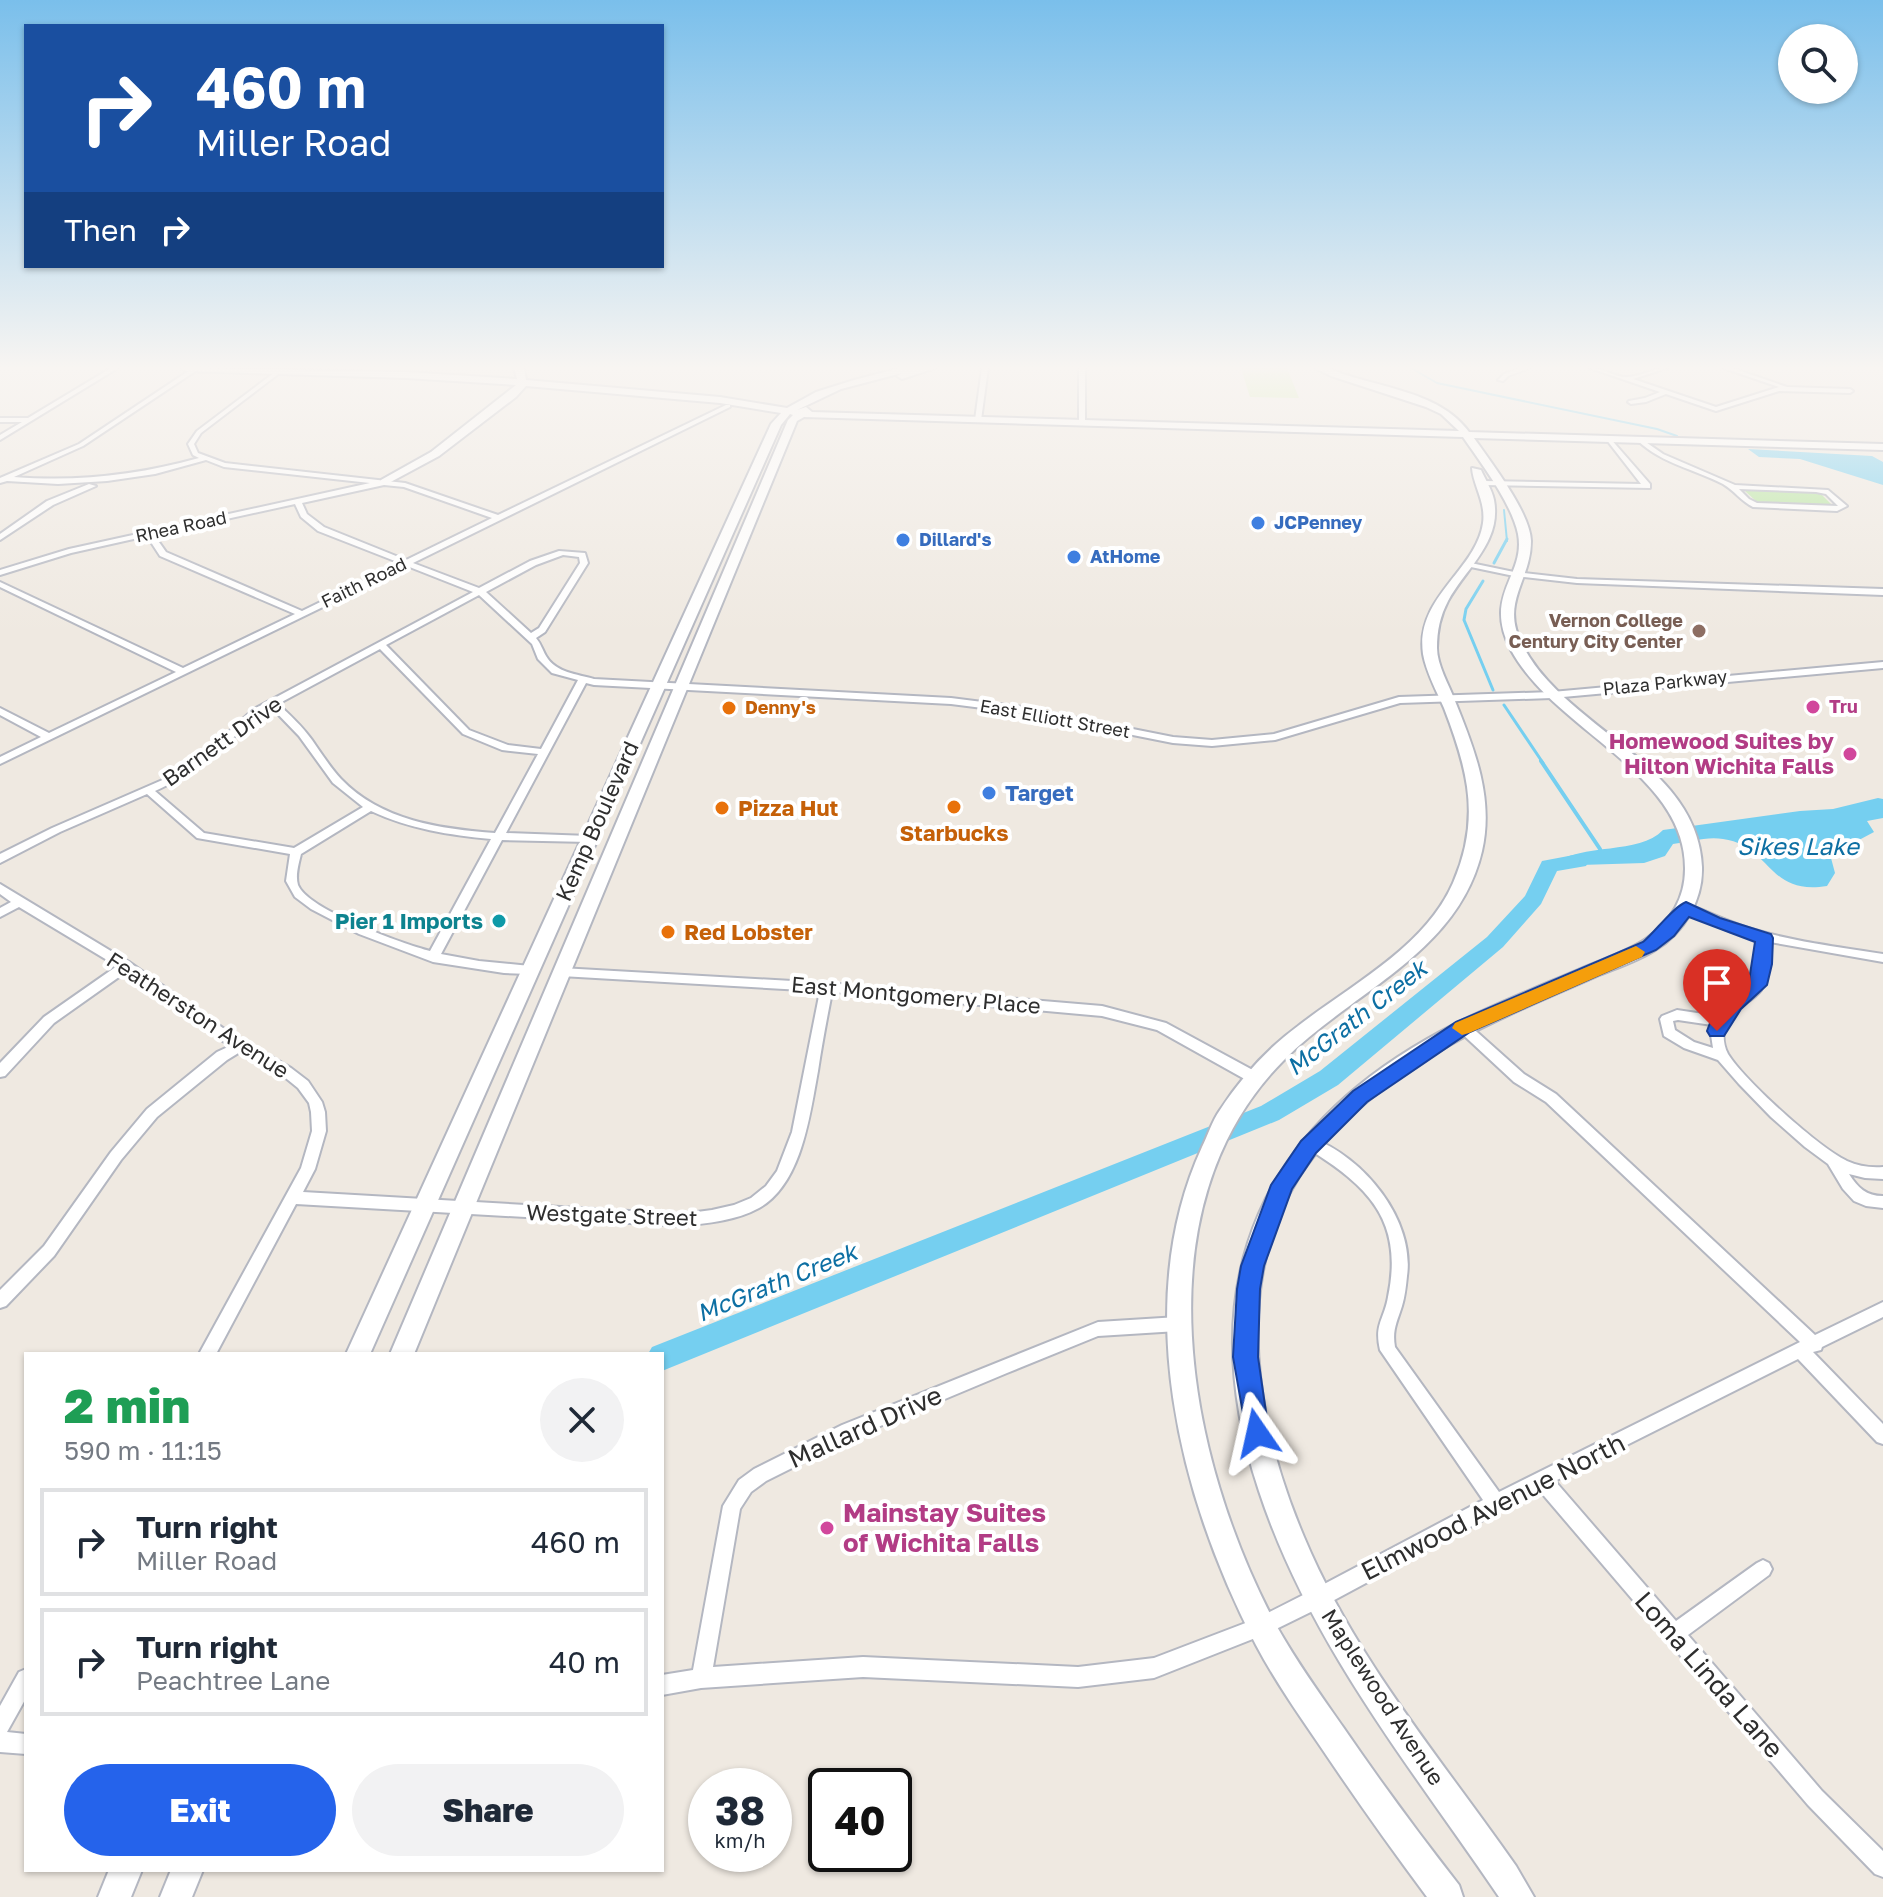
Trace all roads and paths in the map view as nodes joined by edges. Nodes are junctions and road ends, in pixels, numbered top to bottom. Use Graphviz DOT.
graph roads {
  1 [pos="54,457"];
  2 [pos="201,457"];
  3 [pos="430,457"];
  4 [pos="624,457"];
  5 [pos="761,457"];
  6 [pos="778,457"];
  7 [pos="1474,457"];
  8 [pos="1623,457"];
  9 [pos="1660,457"];
  10 [pos="203,459"];
  11 [pos="2,479"];
  12 [pos="97,482"];
  13 [pos="385,482"];
  14 [pos="1489,483"];
  15 [pos="1733,487"];
  16 [pos="298,503"];
  17 [pos="498,518"];
  18 [pos="149,533"];
  19 [pos="0,538"];
  20 [pos="408,562"];
  21 [pos="1469,564"];
  22 [pos="0,573"];
  23 [pos="1514,574"];
  24 [pos="0,584"];
  25 [pos="481,592"];
  26 [pos="1883,592"];
  27 [pos="302,614"];
  28 [pos="530,638"];
  29 [pos="381,645"];
  30 [pos="1883,665"];
  31 [pos="183,672"];
  32 [pos="583,679"];
  33 [pos="658,685"];
  34 [pos="680,686"];
  35 [pos="1552,695"];
  36 [pos="1446,698"];
  37 [pos="272,703"];
  38 [pos="0,711"];
  39 [pos="48,737"];
  40 [pos="544,752"];
  41 [pos="0,761"];
  42 [pos="148,790"];
  43 [pos="369,808"];
  44 [pos="499,834"];
  45 [pos="589,839"];
  46 [pos="616,840"];
  47 [pos="296,852"];
  48 [pos="0,859"];
  49 [pos="0,888"];
  50 [pos="19,902"];
  51 [pos="1686,908"];
  52 [pos="0,913"];
  53 [pos="1764,938"];
  54 [pos="433,958"];
  55 [pos="1883,958"];
  56 [pos="126,966"];
  57 [pos="530,970"];
  58 [pos="561,972"];
  59 [pos="827,987"];
  60 [pos="1720,1021"];
  61 [pos="1463,1027"];
  62 [pos="241,1046"];
  63 [pos="1723,1056"];
  64 [pos="0,1072"];
  65 [pos="1255,1078"];
  66 [pos="1312,1144"];
  67 [pos="1834,1161"];
  68 [pos="1883,1173"];
  69 [pos="294,1198"];
  70 [pos="1883,1202"];
  71 [pos="425,1205"];
  72 [pos="463,1208"];
  73 [pos="0,1301"];
  74 [pos="1880,1315"];
  75 [pos="1178,1324"];
  76 [pos="1808,1348"];
  77 [pos="208,1352"];
  78 [pos="359,1352"];
  79 [pos="403,1352"];
  80 [pos="1883,1436"];
  81 [pos="1541,1479"];
  82 [pos="1496,1503"];
  83 [pos="1763,1569"];
  84 [pos="1318,1598"];
  85 [pos="1261,1626"];
  86 [pos="1674,1634"];
  87 [pos="701,1678"];
  88 [pos="24,1683"];
  89 [pos="664,1685"];
  90 [pos="0,1726"];
  91 [pos="0,1742"];
  92 [pos="24,1744"];
  93 [pos="1883,1866"];
  94 [pos="125,1872"];
  95 [pos="186,1872"];
  96 [pos="114,1897"];
  97 [pos="176,1897"];
  98 [pos="1447,1897"];
  99 [pos="1518,1897"];
  1 -- 11 [label="street"];
  2 -- 10 [label="street"];
  3 -- 13 [label="main road, Rhea Road"];
  4 -- 17 [label="street, Faith Road"];
  5 -- 33 [label="main road, Kemp Boulevard"];
  6 -- 34 [label="main road, Kemp Boulevard"];
  7 -- 14 [label="main road"];
  8 -- 14 [label="street"];
  9 -- 15 [label="street"];
  10 -- 12 [label="street"];
  10 -- 13 [label="street"];
  11 -- 12 [label="street"];
  12 -- 19 [label="street"];
  13 -- 16 [label="street, Rhea Road"];
  13 -- 17 [label="street"];
  14 -- 21 [label="main road"];
  14 -- 23 [label="main road"];
  15 -- 15 [label="street"];
  16 -- 18 [label="street, Rhea Road"];
  16 -- 20 [label="street"];
  17 -- 20 [label="street, Faith Road"];
  18 -- 22 [label="street, Rhea Road"];
  18 -- 27 [label="street"];
  20 -- 25 [label="street"];
  20 -- 27 [label="street, Faith Road"];
  21 -- 23 [label="street"];
  21 -- 36 [label="main road"];
  23 -- 26 [label="street"];
  23 -- 35 [label="main road"];
  24 -- 31 [label="street"];
  25 -- 28 [label="street"];
  25 -- 28 [label="street, Barnett Drive"];
  25 -- 29 [label="street, Barnett Drive"];
  27 -- 31 [label="street, Faith Road"];
  28 -- 32 [label="street"];
  29 -- 37 [label="street, Barnett Drive"];
  29 -- 40 [label="street"];
  30 -- 35 [label="street, Plaza Parkway"];
  31 -- 39 [label="street, Faith Road"];
  32 -- 33 [label="street, East Elliott Street"];
  32 -- 40 [label="street"];
  33 -- 34 [label="street, East Elliott Street"];
  33 -- 45 [label="main road, Kemp Boulevard"];
  34 -- 36 [label="street, East Elliott Street"];
  34 -- 46 [label="main road, Kemp Boulevard"];
  35 -- 36 [label="street, Plaza Parkway"];
  35 -- 51 [label="main road"];
  36 -- 65 [label="main road"];
  37 -- 42 [label="street, Barnett Drive"];
  37 -- 43 [label="street"];
  38 -- 39 [label="street"];
  39 -- 41 [label="street, Faith Road"];
  40 -- 44 [label="street"];
  42 -- 47 [label="street"];
  42 -- 48 [label="street, Barnett Drive"];
  43 -- 44 [label="street"];
  43 -- 47 [label="street"];
  44 -- 45 [label="street"];
  44 -- 54 [label="street"];
  45 -- 46 [label="main road"];
  45 -- 57 [label="main road, Kemp Boulevard"];
  46 -- 58 [label="main road, Kemp Boulevard"];
  47 -- 54 [label="street"];
  49 -- 50 [label="street, Featherston Avenue"];
  50 -- 52 [label="street"];
  50 -- 56 [label="street, Featherston Avenue"];
  51 -- 53 [label="street"];
  51 -- 61 [label="main road, Maplewood Avenue"];
  53 -- 55 [label="street"];
  53 -- 60 [label="street"];
  54 -- 57 [label="street"];
  56 -- 62 [label="street, Featherston Avenue"];
  56 -- 64 [label="street"];
  57 -- 58 [label="main road"];
  57 -- 71 [label="main road, Kemp Boulevard"];
  58 -- 59 [label="street, East Montgomery Place"];
  58 -- 72 [label="main road, Kemp Boulevard"];
  59 -- 65 [label="street, East Montgomery Place"];
  59 -- 72 [label="street, Westgate Street"];
  60 -- 63 [label="street"];
  60 -- 63 [label="street"];
  61 -- 66 [label="main road, Maplewood Avenue"];
  61 -- 76 [label="street"];
  62 -- 69 [label="street, Featherston Avenue"];
  62 -- 73 [label="street"];
  63 -- 67 [label="street"];
  65 -- 75 [label="main road"];
  66 -- 82 [label="street"];
  66 -- 84 [label="main road, Maplewood Avenue"];
  67 -- 68 [label="street"];
  67 -- 70 [label="street"];
  69 -- 71 [label="street, Westgate Street"];
  69 -- 77 [label="street, Featherston Avenue"];
  71 -- 72 [label="street, Westgate Street"];
  71 -- 78 [label="main road, Kemp Boulevard"];
  72 -- 79 [label="main road, Kemp Boulevard"];
  74 -- 76 [label="street, Elmwood Avenue North"];
  75 -- 85 [label="main road"];
  75 -- 87 [label="street, Mallard Drive"];
  76 -- 80 [label="street"];
  76 -- 81 [label="street, Elmwood Avenue North"];
  81 -- 82 [label="street, Elmwood Avenue North"];
  81 -- 86 [label="street, Loma Linda Lane"];
  82 -- 84 [label="street, Elmwood Avenue North"];
  83 -- 86 [label="street"];
  84 -- 85 [label="street, Elmwood Avenue North"];
  84 -- 99 [label="main road, Maplewood Avenue"];
  85 -- 87 [label="street, Elmwood Avenue North"];
  85 -- 98 [label="main road"];
  86 -- 93 [label="street, Loma Linda Lane"];
  87 -- 89 [label="street, Elmwood Avenue North"];
  88 -- 90 [label="street"];
  91 -- 92 [label="street"];
  94 -- 96 [label="main road"];
  95 -- 97 [label="main road"];
}
